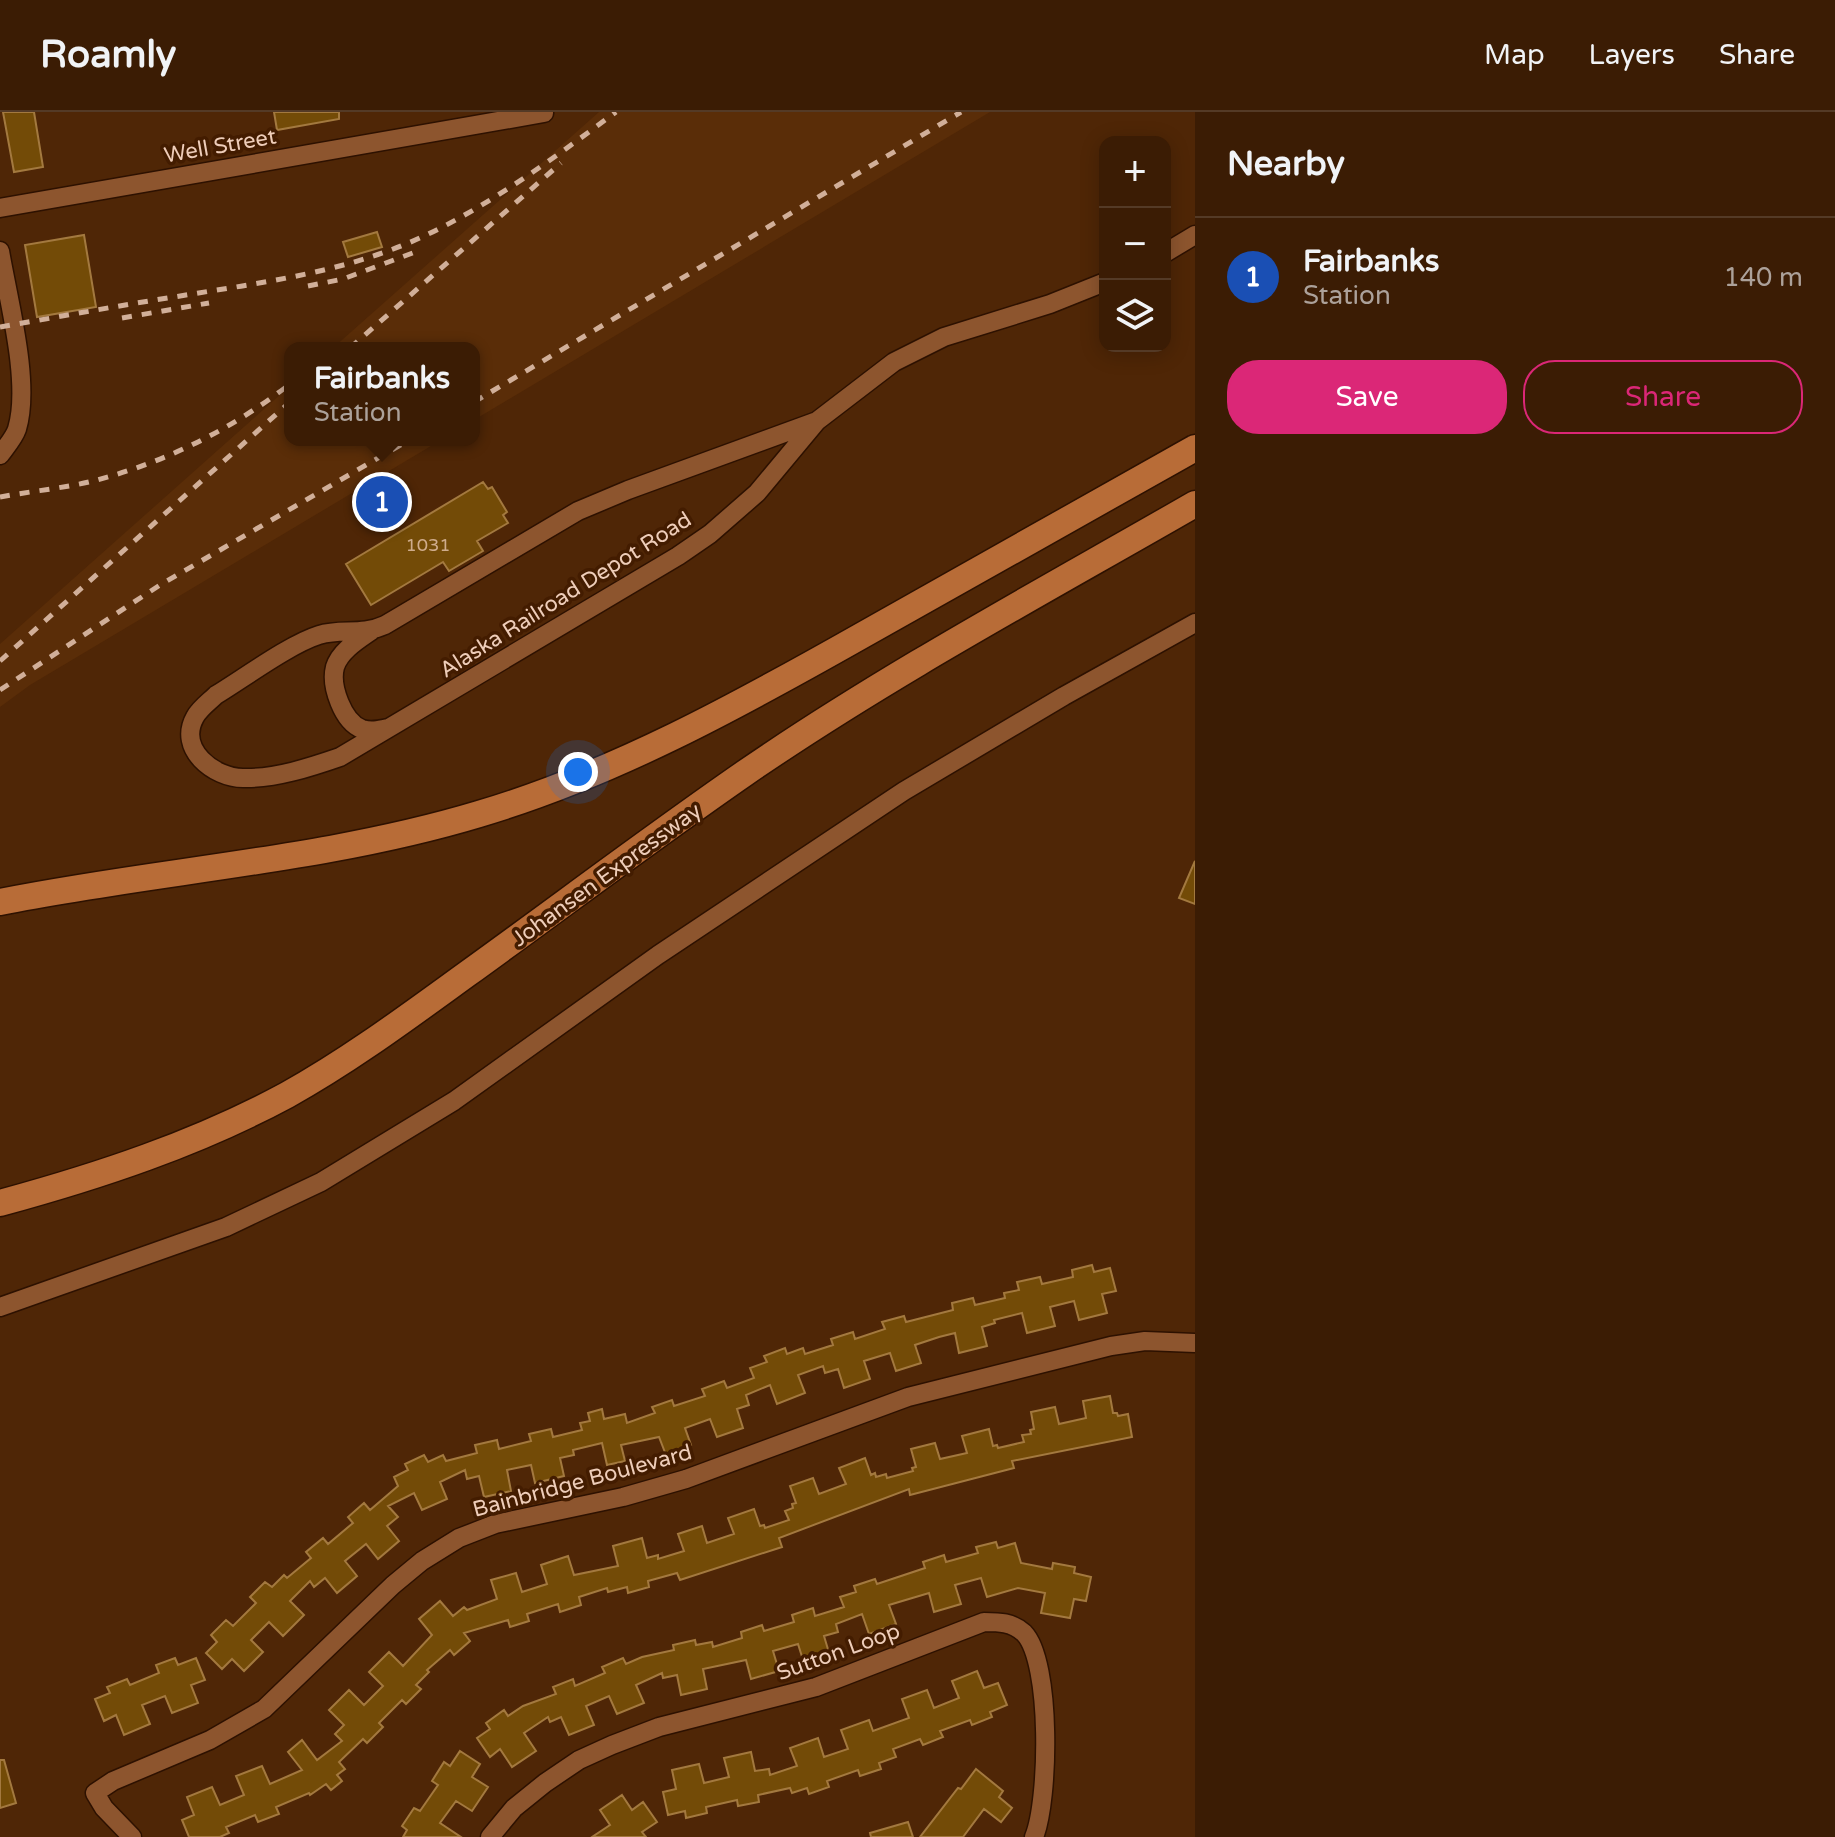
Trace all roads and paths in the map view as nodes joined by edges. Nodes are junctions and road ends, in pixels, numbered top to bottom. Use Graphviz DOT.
graph roads {
  1 [pos="544,113"];
  2 [pos="0,208"];
  3 [pos="1195,235"];
  4 [pos="1171,249"];
  5 [pos="0,251"];
  6 [pos="1099,284"];
  7 [pos="817,421"];
  8 [pos="1195,448"];
  9 [pos="0,455"];
  10 [pos="1195,504"];
  11 [pos="1195,623"];
  12 [pos="371,631"];
  13 [pos="394,726"];
  14 [pos="0,902"];
  15 [pos="0,1203"];
  16 [pos="0,1307"];
  17 [pos="1195,1343"];
  18 [pos="132,1837"];
  19 [pos="490,1837"];
  20 [pos="1034,1837"];
  1 -- 2 [label="street, Well Street"];
  3 -- 4 [label="street"];
  5 -- 9 [label="street"];
  6 -- 7 [label="street, Alaska Railroad Depot Road"];
  7 -- 12 [label="street, Alaska Railroad Depot Road"];
  7 -- 13 [label="street, Alaska Railroad Depot Road"];
  8 -- 14 [label="highway"];
  10 -- 15 [label="highway, Johansen Expressway"];
  11 -- 16 [label="street"];
  12 -- 13 [label="street, Alaska Railroad Depot Road"];
  12 -- 13 [label="street, Alaska Railroad Depot Road"];
  17 -- 18 [label="street, Bainbridge Boulevard"];
  19 -- 20 [label="street, Sutton Loop"];
}
